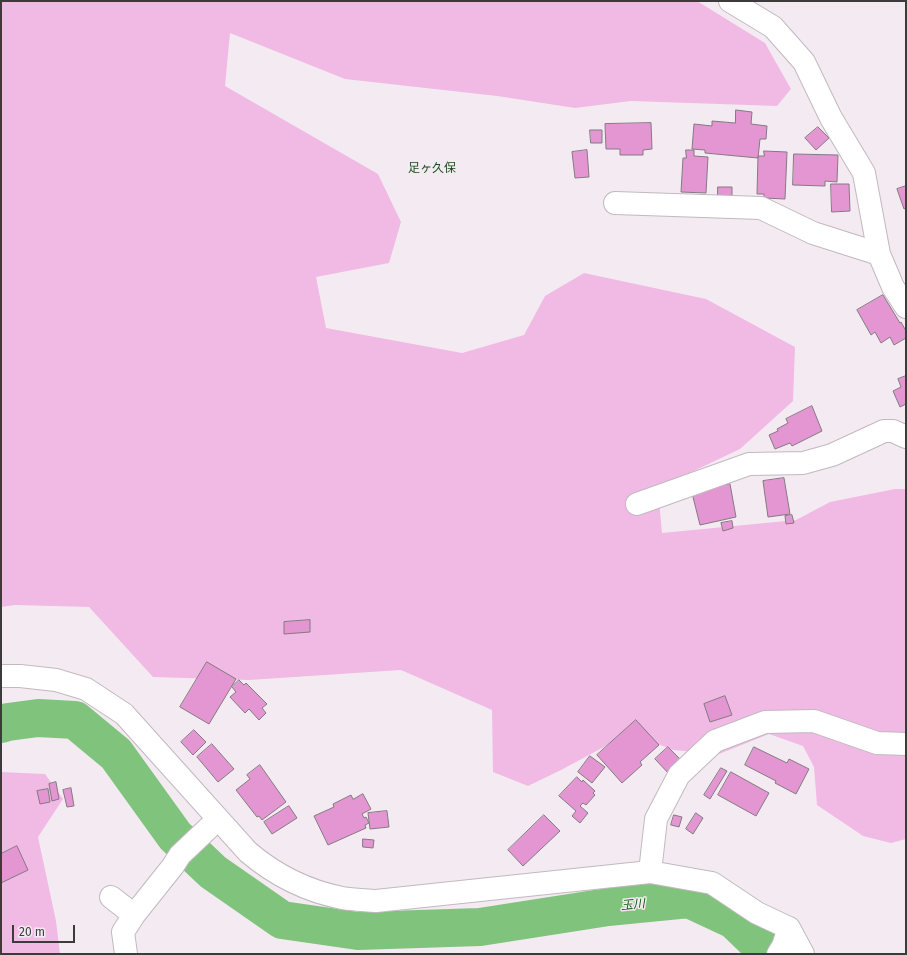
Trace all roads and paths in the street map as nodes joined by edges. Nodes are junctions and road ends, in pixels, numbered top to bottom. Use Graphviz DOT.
graph roads {
  1 [pos="730,1"];
  2 [pos="615,203"];
  3 [pos="879,254"];
  4 [pos="906,307"];
  5 [pos="906,437"];
  6 [pos="637,504"];
  7 [pos="1,676"];
  8 [pos="906,744"];
  9 [pos="218,819"];
  10 [pos="650,872"];
  11 [pos="110,897"];
  12 [pos="134,915"];
  13 [pos="788,945"];
  14 [pos="126,954"];
  1 -- 3 [label="street"];
  2 -- 3 [label="street"];
  3 -- 4 [label="street"];
  5 -- 6 [label="street"];
  7 -- 9 [label="street"];
  8 -- 10 [label="street"];
  9 -- 10 [label="street"];
  9 -- 12 [label="street"];
  10 -- 13 [label="street"];
  11 -- 12 [label="street"];
  12 -- 14 [label="street"];
}
